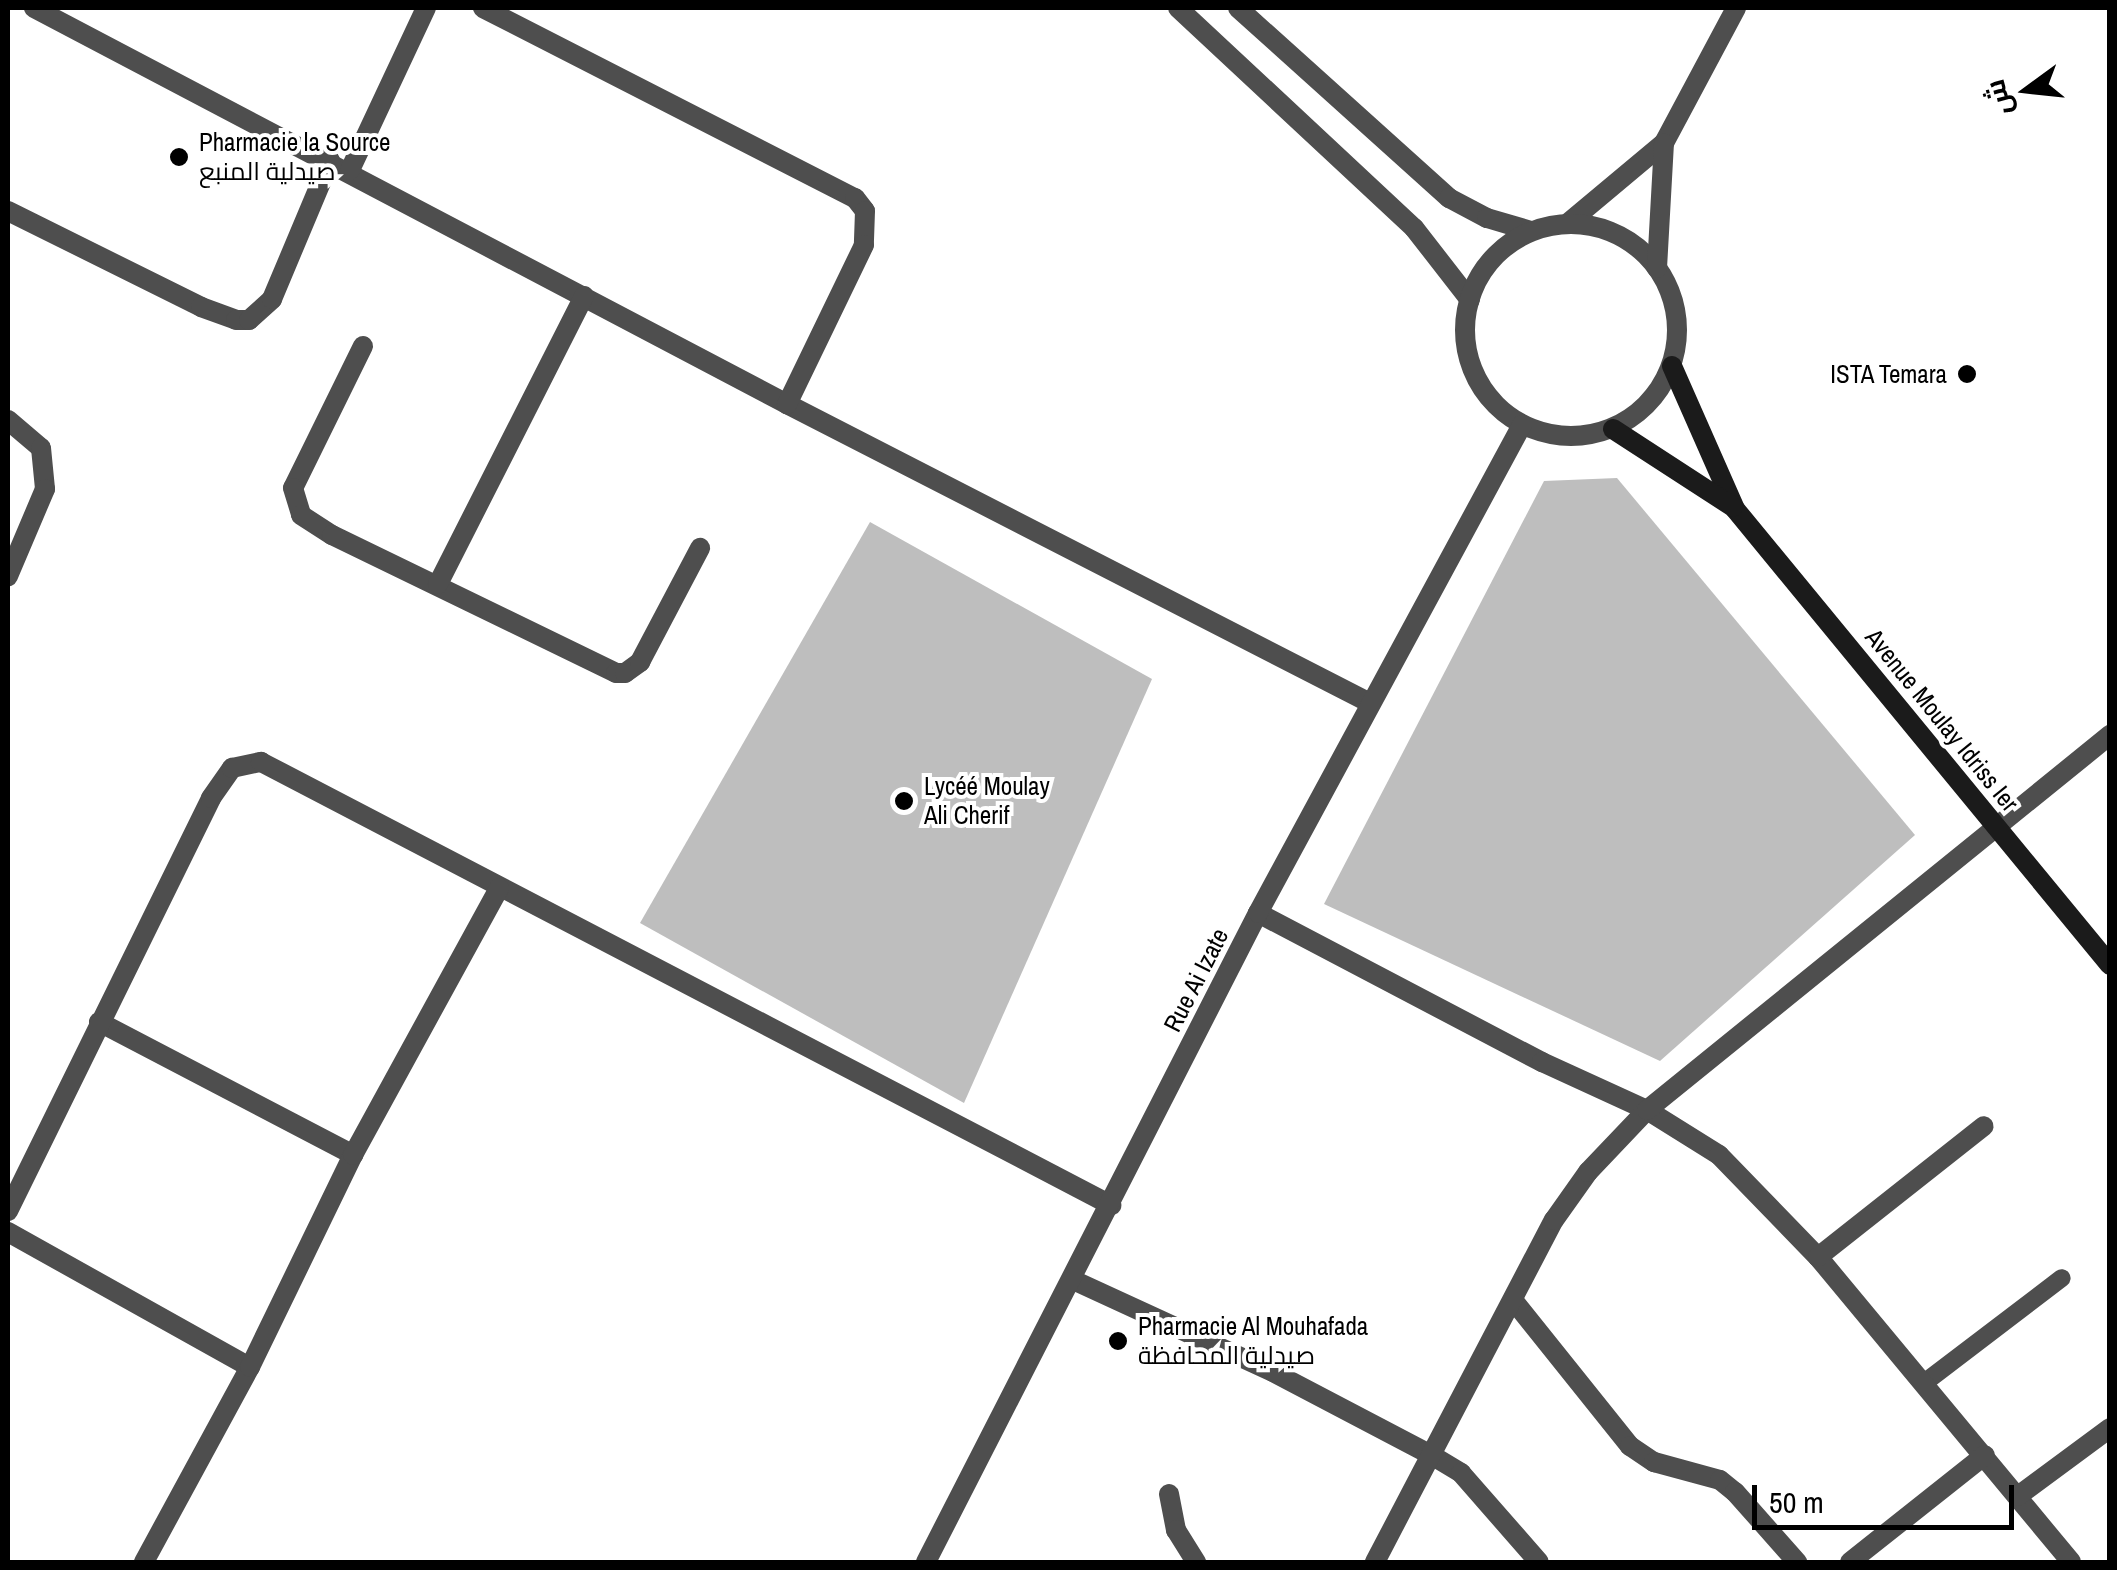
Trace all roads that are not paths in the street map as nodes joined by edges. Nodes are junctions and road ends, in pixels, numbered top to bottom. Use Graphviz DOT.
graph roads {
  1 [pos="34,8"];
  2 [pos="426,8"];
  3 [pos="483,8"];
  4 [pos="1178,8"];
  5 [pos="1238,8"];
  6 [pos="1736,8"];
  7 [pos="1664,144"];
  8 [pos="330,161"];
  9 [pos="350,170"];
  10 [pos="8,212"];
  11 [pos="1567,224"];
  12 [pos="1531,231"];
  13 [pos="1657,268"];
  14 [pos="584,296"];
  15 [pos="1470,300"];
  16 [pos="363,346"];
  17 [pos="1672,366"];
  18 [pos="787,404"];
  19 [pos="8,420"];
  20 [pos="1522,424"];
  21 [pos="1613,429"];
  22 [pos="1735,508"];
  23 [pos="700,548"];
  24 [pos="8,576"];
  25 [pos="438,584"];
  26 [pos="1370,704"];
  27 [pos="2110,735"];
  28 [pos="1998,827"];
  29 [pos="499,888"];
  30 [pos="1258,913"];
  31 [pos="2110,965"];
  32 [pos="98,1022"];
  33 [pos="1647,1110"];
  34 [pos="1984,1126"];
  35 [pos="354,1155"];
  36 [pos="1111,1205"];
  37 [pos="8,1211"];
  38 [pos="8,1232"];
  39 [pos="1818,1257"];
  40 [pos="2062,1278"];
  41 [pos="1073,1280"];
  42 [pos="1514,1300"];
  43 [pos="250,1367"];
  44 [pos="1924,1383"];
  45 [pos="2110,1428"];
  46 [pos="1984,1455"];
  47 [pos="1433,1456"];
  48 [pos="1169,1494"];
  49 [pos="2018,1496"];
  50 [pos="144,1562"];
  51 [pos="926,1562"];
  52 [pos="1196,1562"];
  53 [pos="1375,1562"];
  54 [pos="1540,1562"];
  55 [pos="1796,1562"];
  56 [pos="1850,1562"];
  57 [pos="2072,1562"];
  1 -- 8 [label="street"];
  2 -- 9 [label="street"];
  3 -- 18 [label="street"];
  4 -- 15 [label="street"];
  5 -- 12 [label="street"];
  6 -- 7 [label="street"];
  7 -- 11 [label="street"];
  7 -- 13 [label="street"];
  8 -- 9 [label="street"];
  8 -- 10 [label="street"];
  9 -- 14 [label="street"];
  11 -- 12 [label="street"];
  11 -- 13 [label="street"];
  12 -- 15 [label="street"];
  13 -- 17 [label="street"];
  14 -- 18 [label="street"];
  14 -- 25 [label="street"];
  15 -- 20 [label="street"];
  16 -- 25 [label="street"];
  17 -- 21 [label="street"];
  17 -- 22 [label="main road"];
  18 -- 26 [label="street"];
  19 -- 24 [label="street"];
  20 -- 21 [label="street"];
  20 -- 26 [label="street, Rue Ai Izate"];
  21 -- 22 [label="main road"];
  22 -- 28 [label="main road, Avenue Moulay Idriss Ier"];
  23 -- 25 [label="street"];
  26 -- 30 [label="street, Rue Ai Izate"];
  27 -- 28 [label="street"];
  28 -- 31 [label="main road, Avenue Moulay Idriss Ier"];
  28 -- 33 [label="street"];
  29 -- 32 [label="street"];
  29 -- 35 [label="street"];
  29 -- 36 [label="street"];
  30 -- 33 [label="street"];
  30 -- 36 [label="street, Rue Ai Izate"];
  32 -- 35 [label="street"];
  32 -- 37 [label="street"];
  33 -- 39 [label="street"];
  33 -- 42 [label="street"];
  34 -- 39 [label="street"];
  35 -- 43 [label="street"];
  36 -- 41 [label="street, Rue Ai Izate"];
  38 -- 43 [label="street"];
  39 -- 44 [label="street"];
  40 -- 44 [label="lane"];
  41 -- 47 [label="street"];
  41 -- 51 [label="street, Rue Ai Izate"];
  42 -- 47 [label="street"];
  42 -- 55 [label="street"];
  43 -- 50 [label="street"];
  44 -- 46 [label="street"];
  45 -- 49 [label="street"];
  46 -- 49 [label="street"];
  46 -- 56 [label="street"];
  47 -- 53 [label="street"];
  47 -- 54 [label="street"];
  48 -- 52 [label="street"];
  49 -- 57 [label="street"];
}
